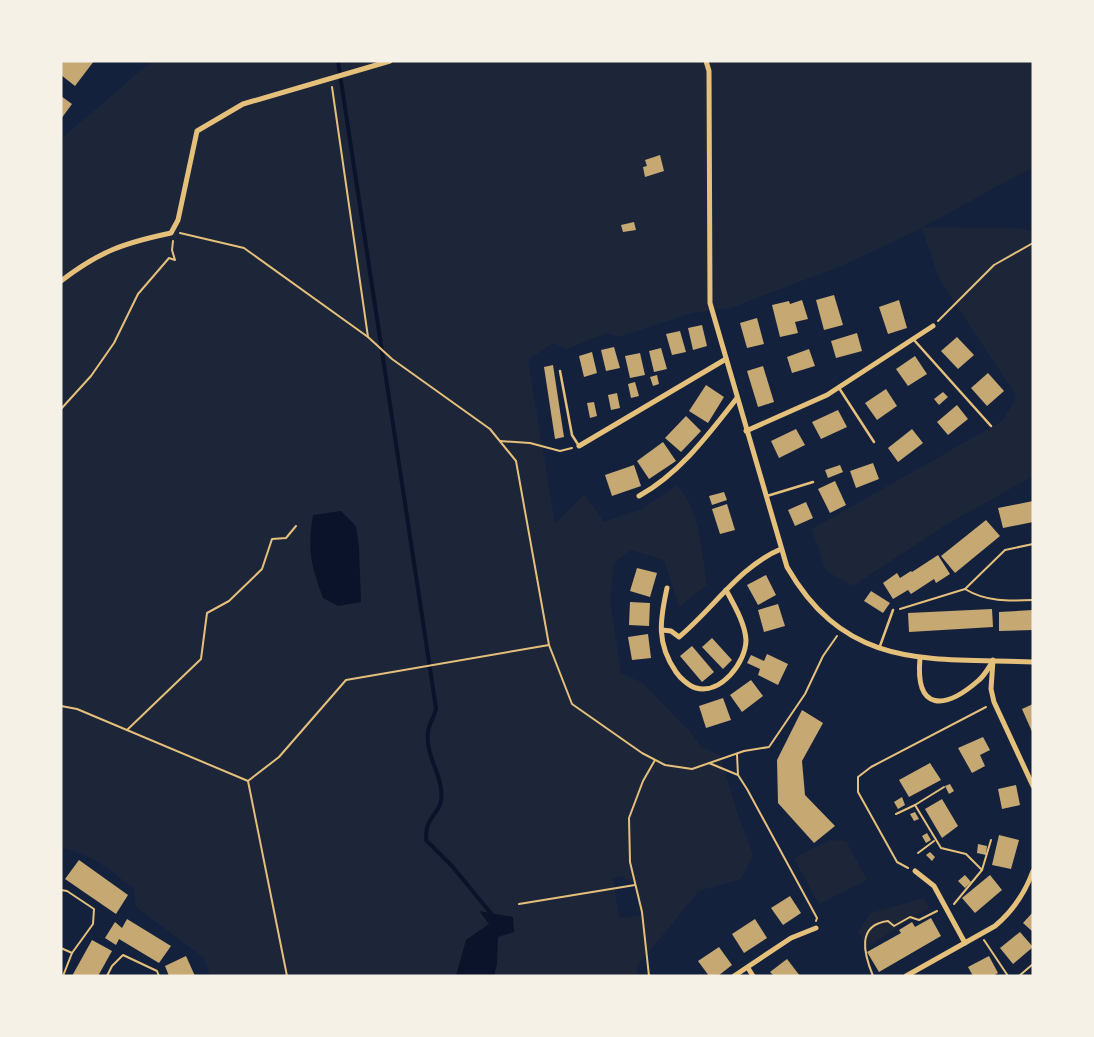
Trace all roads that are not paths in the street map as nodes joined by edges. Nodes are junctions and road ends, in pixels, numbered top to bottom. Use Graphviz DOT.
graph roads {
  1 [pos="390,61"];
  2 [pos="706,61"];
  3 [pos="61,281"];
  4 [pos="933,326"];
  5 [pos="913,339"];
  6 [pos="726,358"];
  7 [pos="560,371"];
  8 [pos="839,388"];
  9 [pos="737,398"];
  10 [pos="991,426"];
  11 [pos="746,431"];
  12 [pos="874,442"];
  13 [pos="579,446"];
  14 [pos="813,482"];
  15 [pos="639,496"];
  16 [pos="766,496"];
  17 [pos="781,548"];
  18 [pos="667,588"];
  19 [pos="726,590"];
  20 [pos="893,610"];
  21 [pos="662,630"];
  22 [pos="879,650"];
  23 [pos="920,658"];
  24 [pos="993,660"];
  25 [pos="1033,662"];
  26 [pos="1033,786"];
  27 [pos="915,871"];
  28 [pos="1033,871"];
  29 [pos="816,928"];
  30 [pos="965,943"];
  31 [pos="748,968"];
  32 [pos="734,976"];
  33 [pos="753,976"];
  34 [pos="906,976"];
  1 -- 3 [label="street"];
  2 -- 6 [label="street"];
  4 -- 5 [label="street"];
  5 -- 8 [label="street"];
  5 -- 10 [label="lane"];
  6 -- 9 [label="street"];
  6 -- 13 [label="street"];
  7 -- 13 [label="lane"];
  8 -- 11 [label="street"];
  8 -- 12 [label="lane"];
  9 -- 11 [label="street"];
  9 -- 15 [label="street"];
  11 -- 16 [label="street"];
  14 -- 16 [label="lane"];
  16 -- 17 [label="street"];
  17 -- 19 [label="street"];
  17 -- 22 [label="street"];
  18 -- 21 [label="street"];
  19 -- 21 [label="street"];
  19 -- 21 [label="street"];
  20 -- 22 [label="lane"];
  22 -- 23 [label="street"];
  23 -- 24 [label="street"];
  23 -- 24 [label="street"];
  24 -- 25 [label="street"];
  24 -- 26 [label="street"];
  27 -- 30 [label="street"];
  28 -- 30 [label="street"];
  29 -- 31 [label="street"];
  30 -- 34 [label="street"];
  31 -- 32 [label="street"];
  31 -- 33 [label="street"];
}
